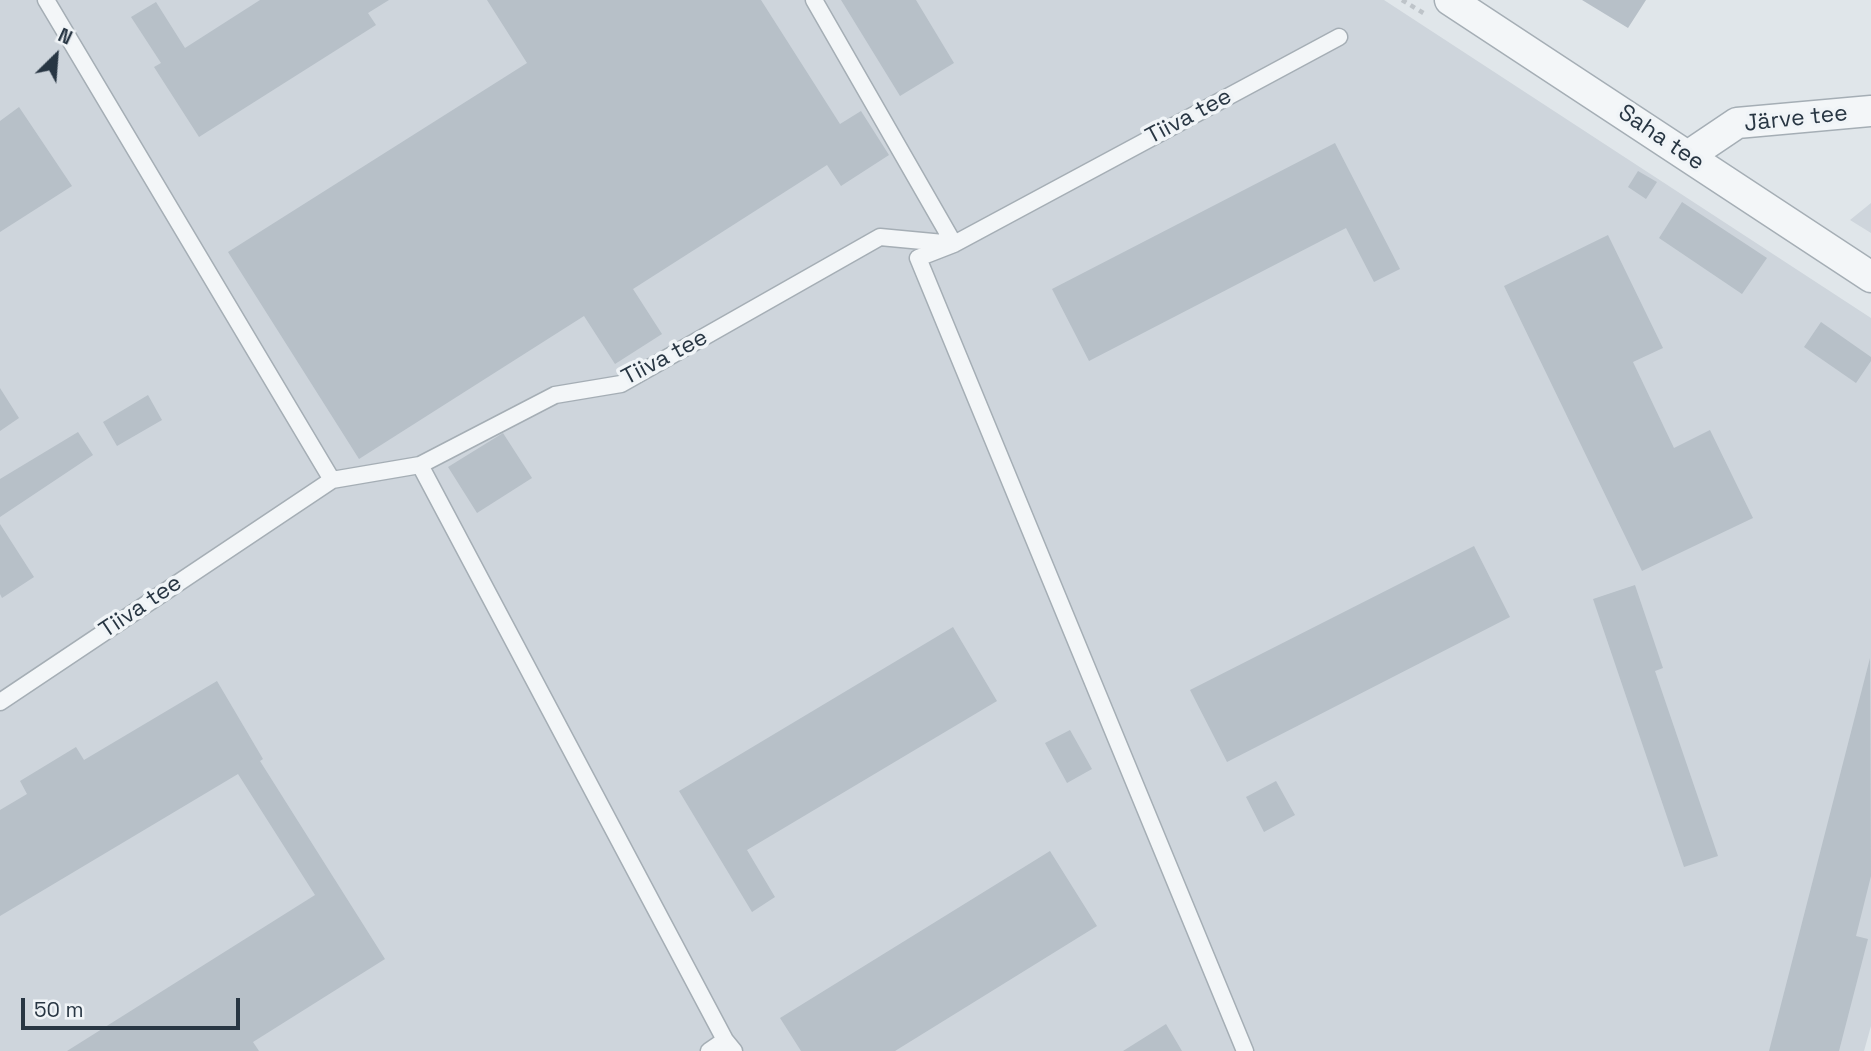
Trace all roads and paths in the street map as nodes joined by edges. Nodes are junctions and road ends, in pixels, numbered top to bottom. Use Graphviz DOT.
graph roads {
  1 [pos="46,0"];
  2 [pos="814,0"];
  3 [pos="1450,0"];
  4 [pos="1339,37"];
  5 [pos="1871,111"];
  6 [pos="1688,156"];
  7 [pos="954,244"];
  8 [pos="1871,277"];
  9 [pos="420,464"];
  10 [pos="332,480"];
  11 [pos="0,702"];
  12 [pos="729,1045"];
  13 [pos="709,1051"];
  14 [pos="1245,1051"];
  1 -- 10 [label="lane"];
  2 -- 7 [label="lane"];
  3 -- 6 [label="street, Saha tee"];
  4 -- 7 [label="lane, Tiiva tee"];
  5 -- 6 [label="street, Järve tee"];
  6 -- 8 [label="street, Saha tee"];
  7 -- 9 [label="lane, Tiiva tee"];
  7 -- 14 [label="lane"];
  9 -- 10 [label="lane, Tiiva tee"];
  9 -- 12 [label="lane"];
  10 -- 11 [label="lane, Tiiva tee"];
  12 -- 13 [label="lane"];
}
